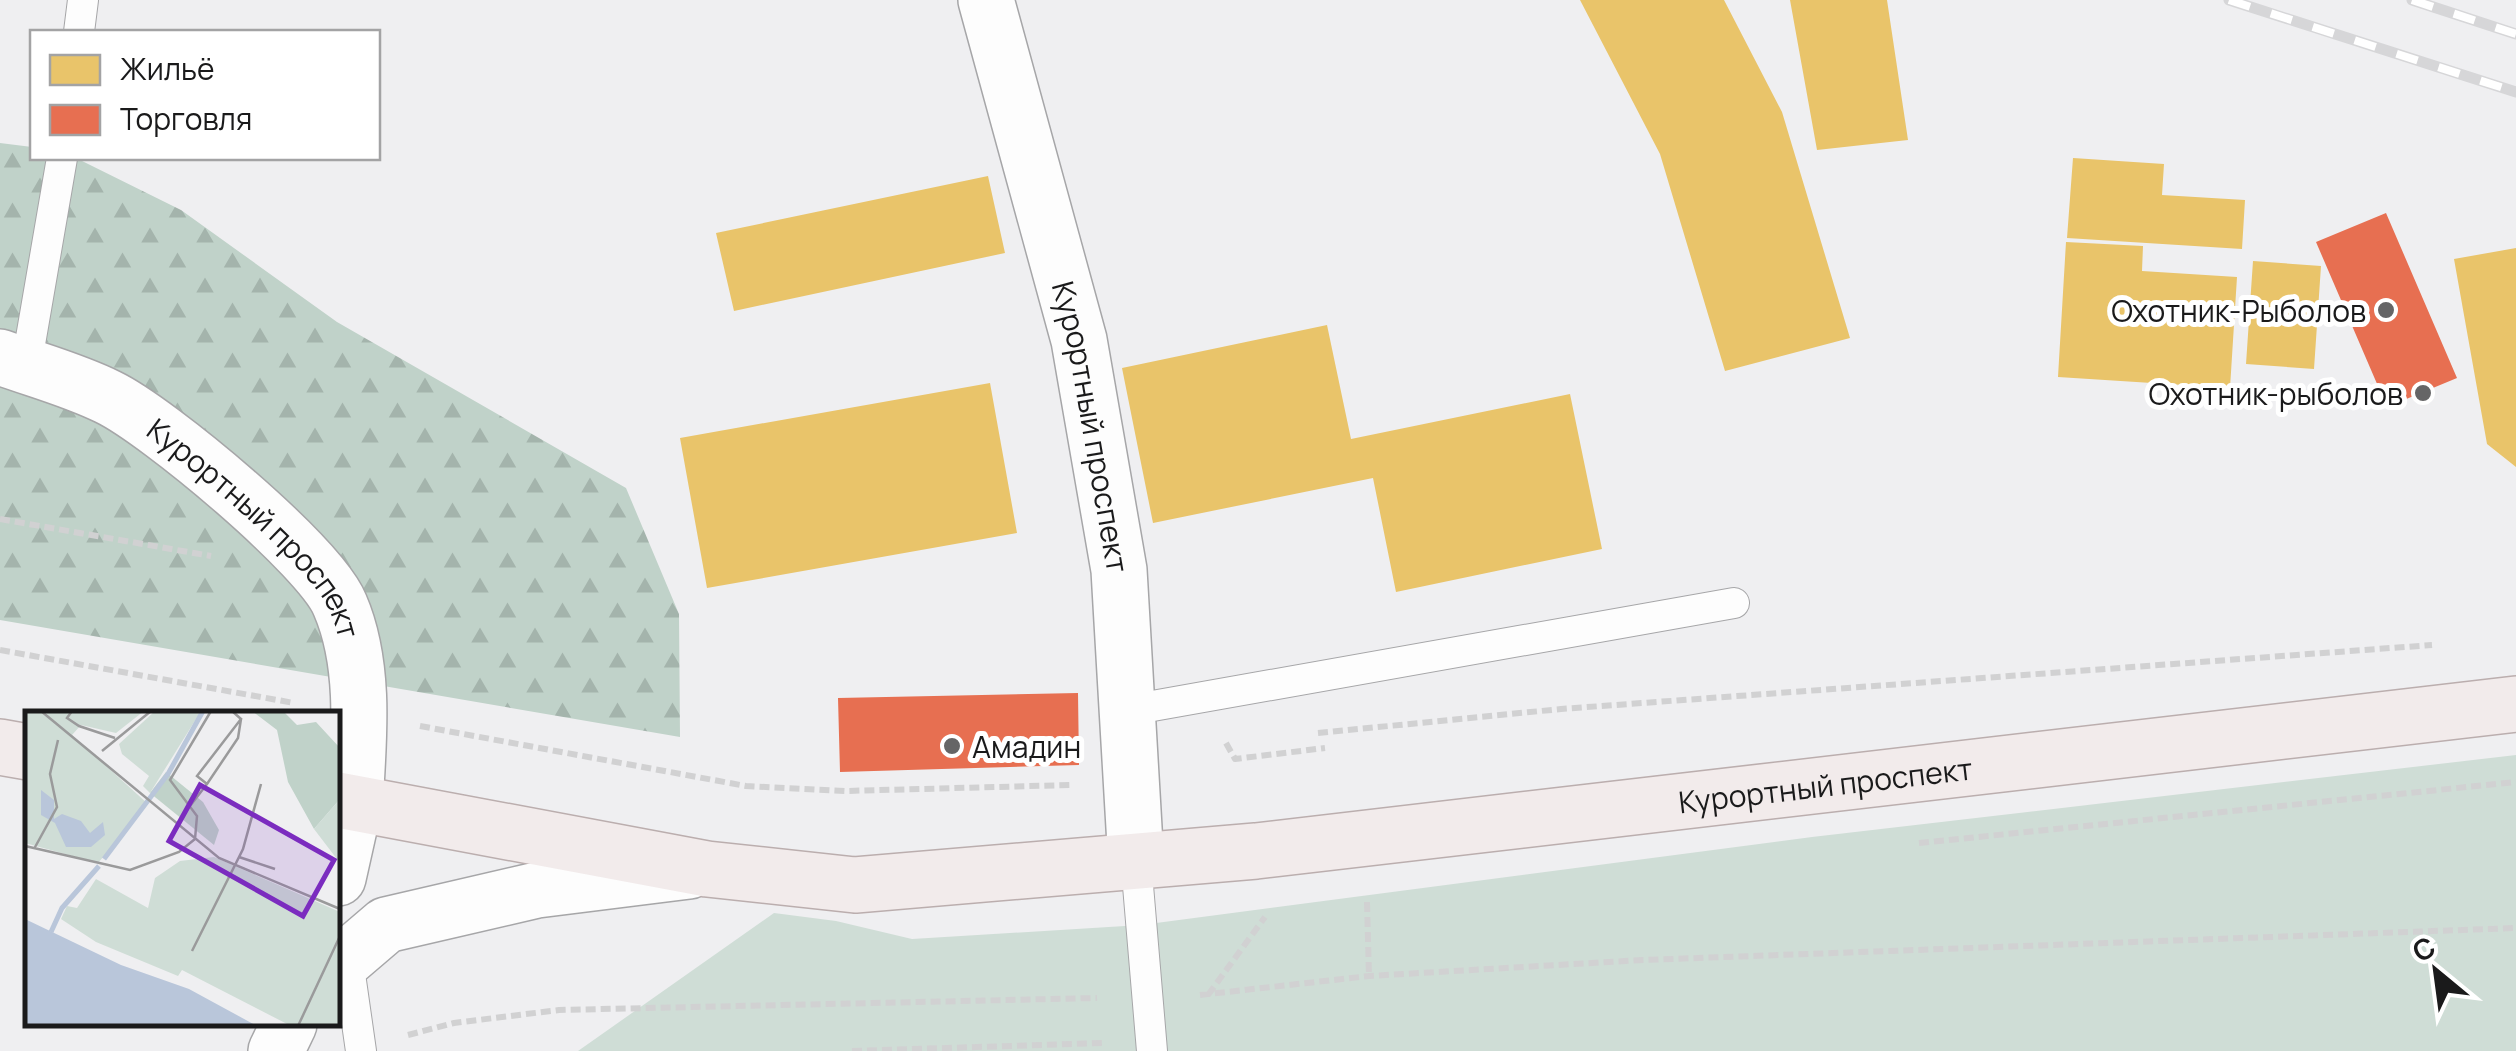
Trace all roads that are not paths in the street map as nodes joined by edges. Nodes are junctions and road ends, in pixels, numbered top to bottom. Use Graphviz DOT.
graph roads {
  1 [pos="84,0"];
  2 [pos="986,0"];
  3 [pos="79,30"];
  4 [pos="62,160"];
  5 [pos="13,362"];
  6 [pos="1734,603"];
  7 [pos="2516,704"];
  8 [pos="0,747"];
  9 [pos="1132,748"];
  10 [pos="25,751"];
  11 [pos="346,801"];
  12 [pos="340,859"];
  13 [pos="1136,862"];
  14 [pos="707,869"];
  15 [pos="342,959"];
  16 [pos="1152,1047"];
  17 [pos="361,1051"];
  1 -- 3 [label="lane"];
  2 -- 9 [label="street, Курортный проспект"];
  4 -- 5 [label="lane"];
  5 -- 11 [label="street, Курортный проспект"];
  6 -- 9 [label="lane"];
  7 -- 13 [label="main road, Курортный проспект"];
  8 -- 10 [label="main road"];
  9 -- 13 [label="street, Курортный проспект"];
  11 -- 12 [label="street"];
  11 -- 14 [label="main road, Курортный проспект"];
  13 -- 14 [label="main road, Курортный проспект"];
  13 -- 16 [label="lane"];
  14 -- 15 [label="street"];
  15 -- 17 [label="lane"];
}
